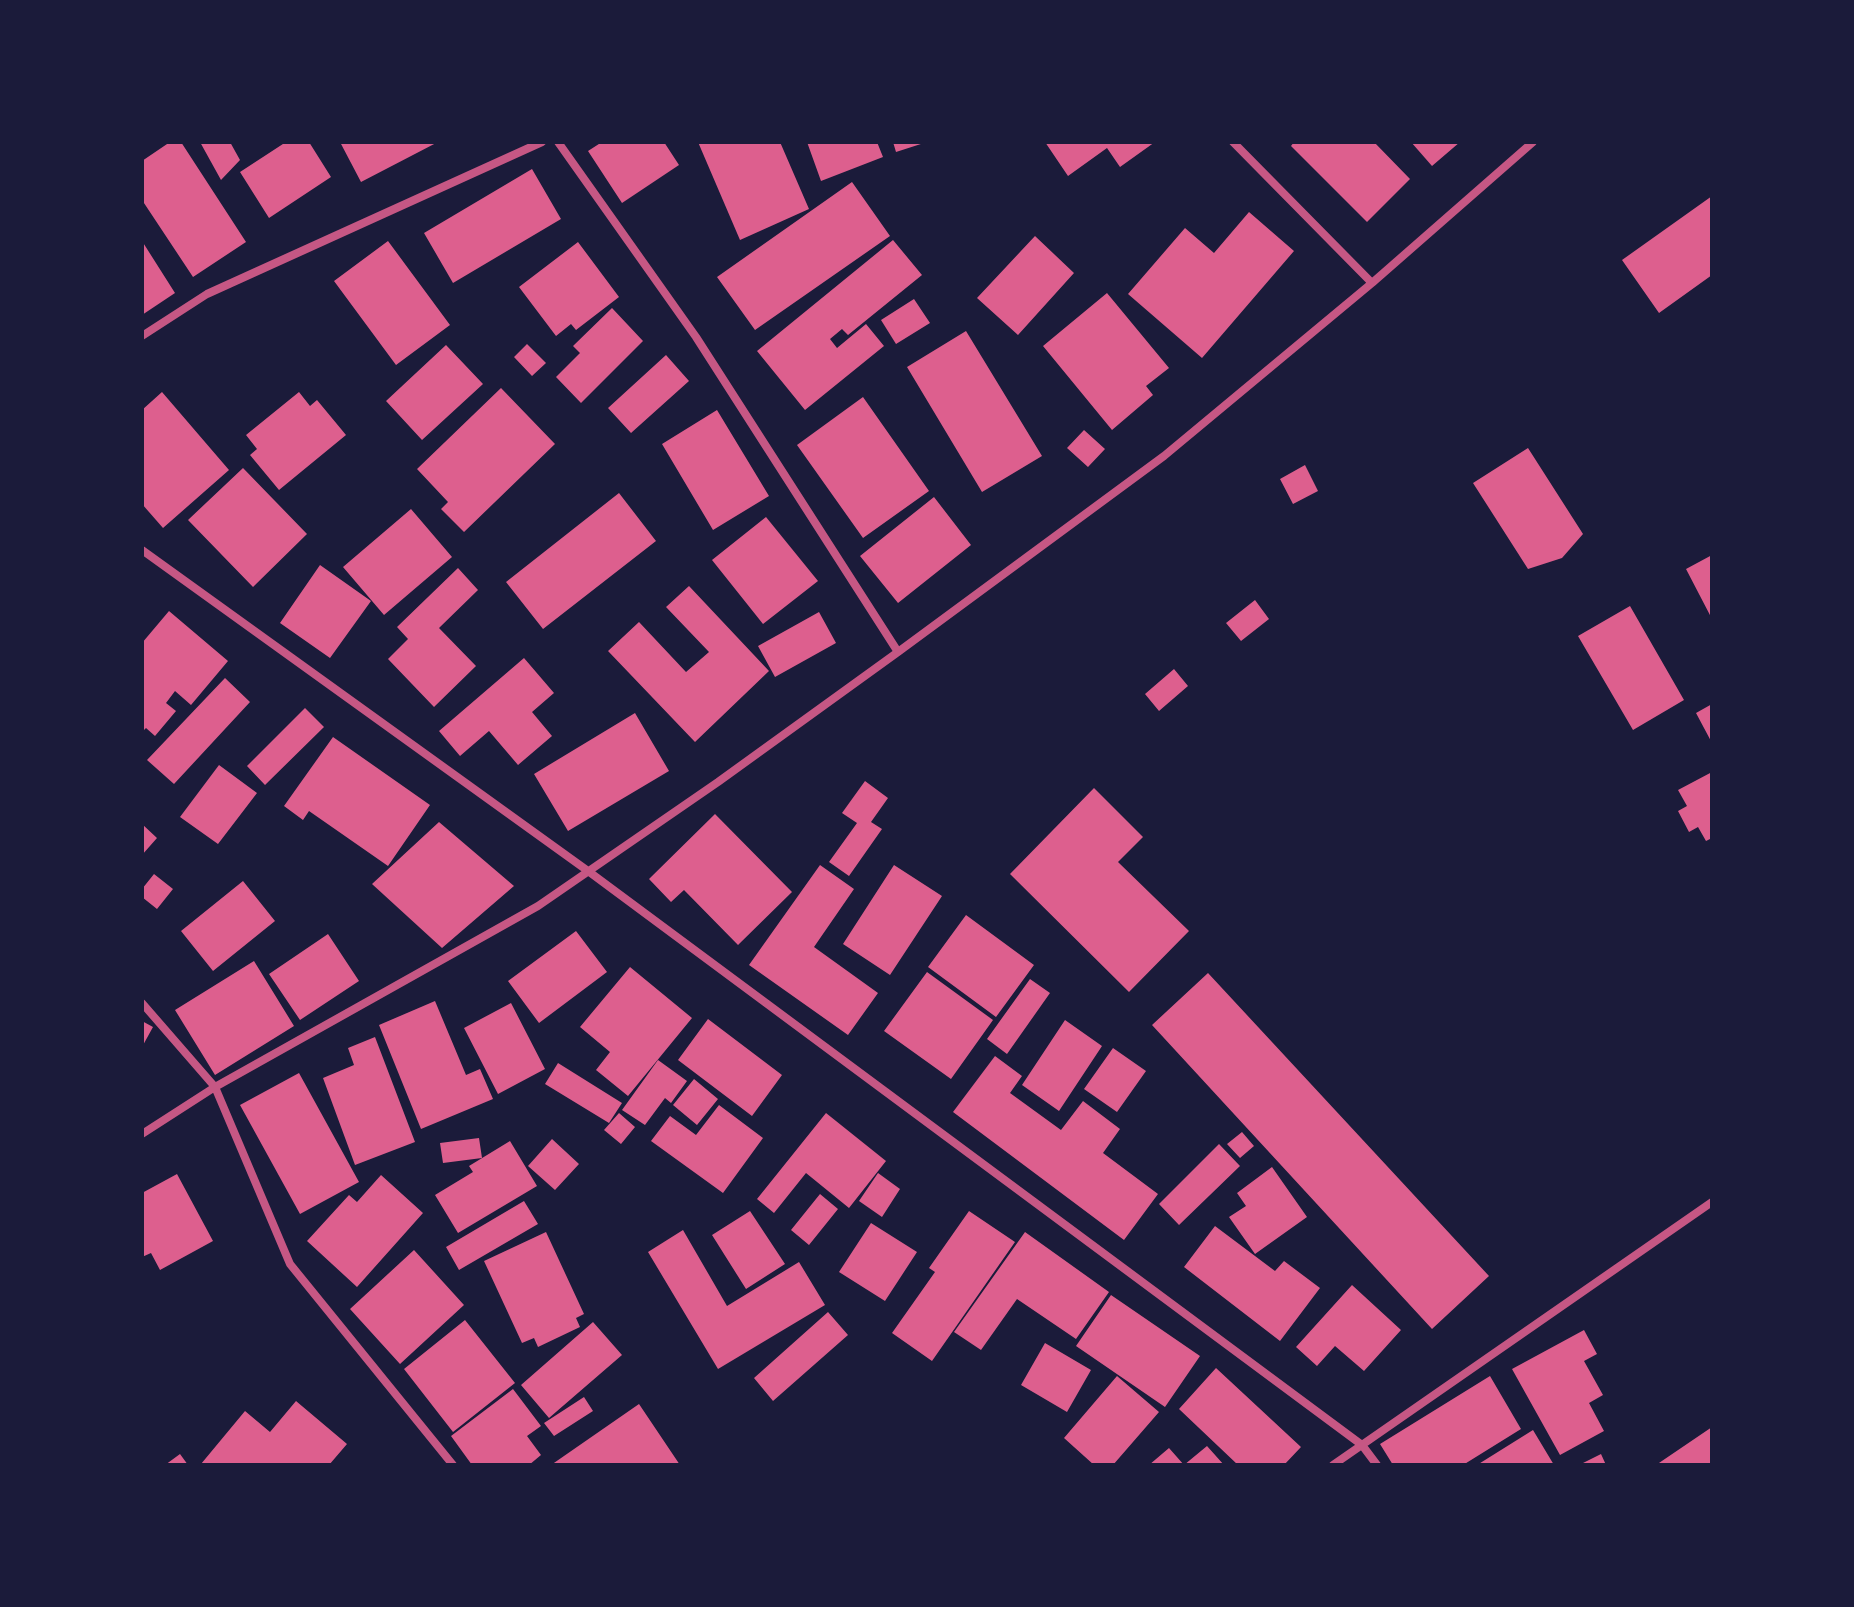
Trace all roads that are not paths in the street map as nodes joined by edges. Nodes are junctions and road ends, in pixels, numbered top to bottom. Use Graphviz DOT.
graph roads {
  1 [pos="542,142"];
  2 [pos="558,142"];
  3 [pos="1233,142"];
  4 [pos="1533,142"];
  5 [pos="1372,283"];
  6 [pos="142,336"];
  7 [pos="142,550"];
  8 [pos="898,652"];
  9 [pos="588,871"];
  10 [pos="142,1003"];
  11 [pos="215,1087"];
  12 [pos="142,1134"];
  13 [pos="1711,1206"];
  14 [pos="1362,1445"];
  15 [pos="453,1465"];
  16 [pos="1333,1465"];
  17 [pos="1377,1465"];
  1 -- 6 [label="street"];
  2 -- 8 [label="street"];
  3 -- 5 [label="street"];
  4 -- 5 [label="street"];
  5 -- 8 [label="street"];
  7 -- 9 [label="street"];
  8 -- 9 [label="street"];
  9 -- 11 [label="street"];
  9 -- 14 [label="street"];
  10 -- 11 [label="street"];
  11 -- 12 [label="street"];
  11 -- 15 [label="street"];
  13 -- 14 [label="street"];
  14 -- 16 [label="street"];
  14 -- 17 [label="street"];
}
